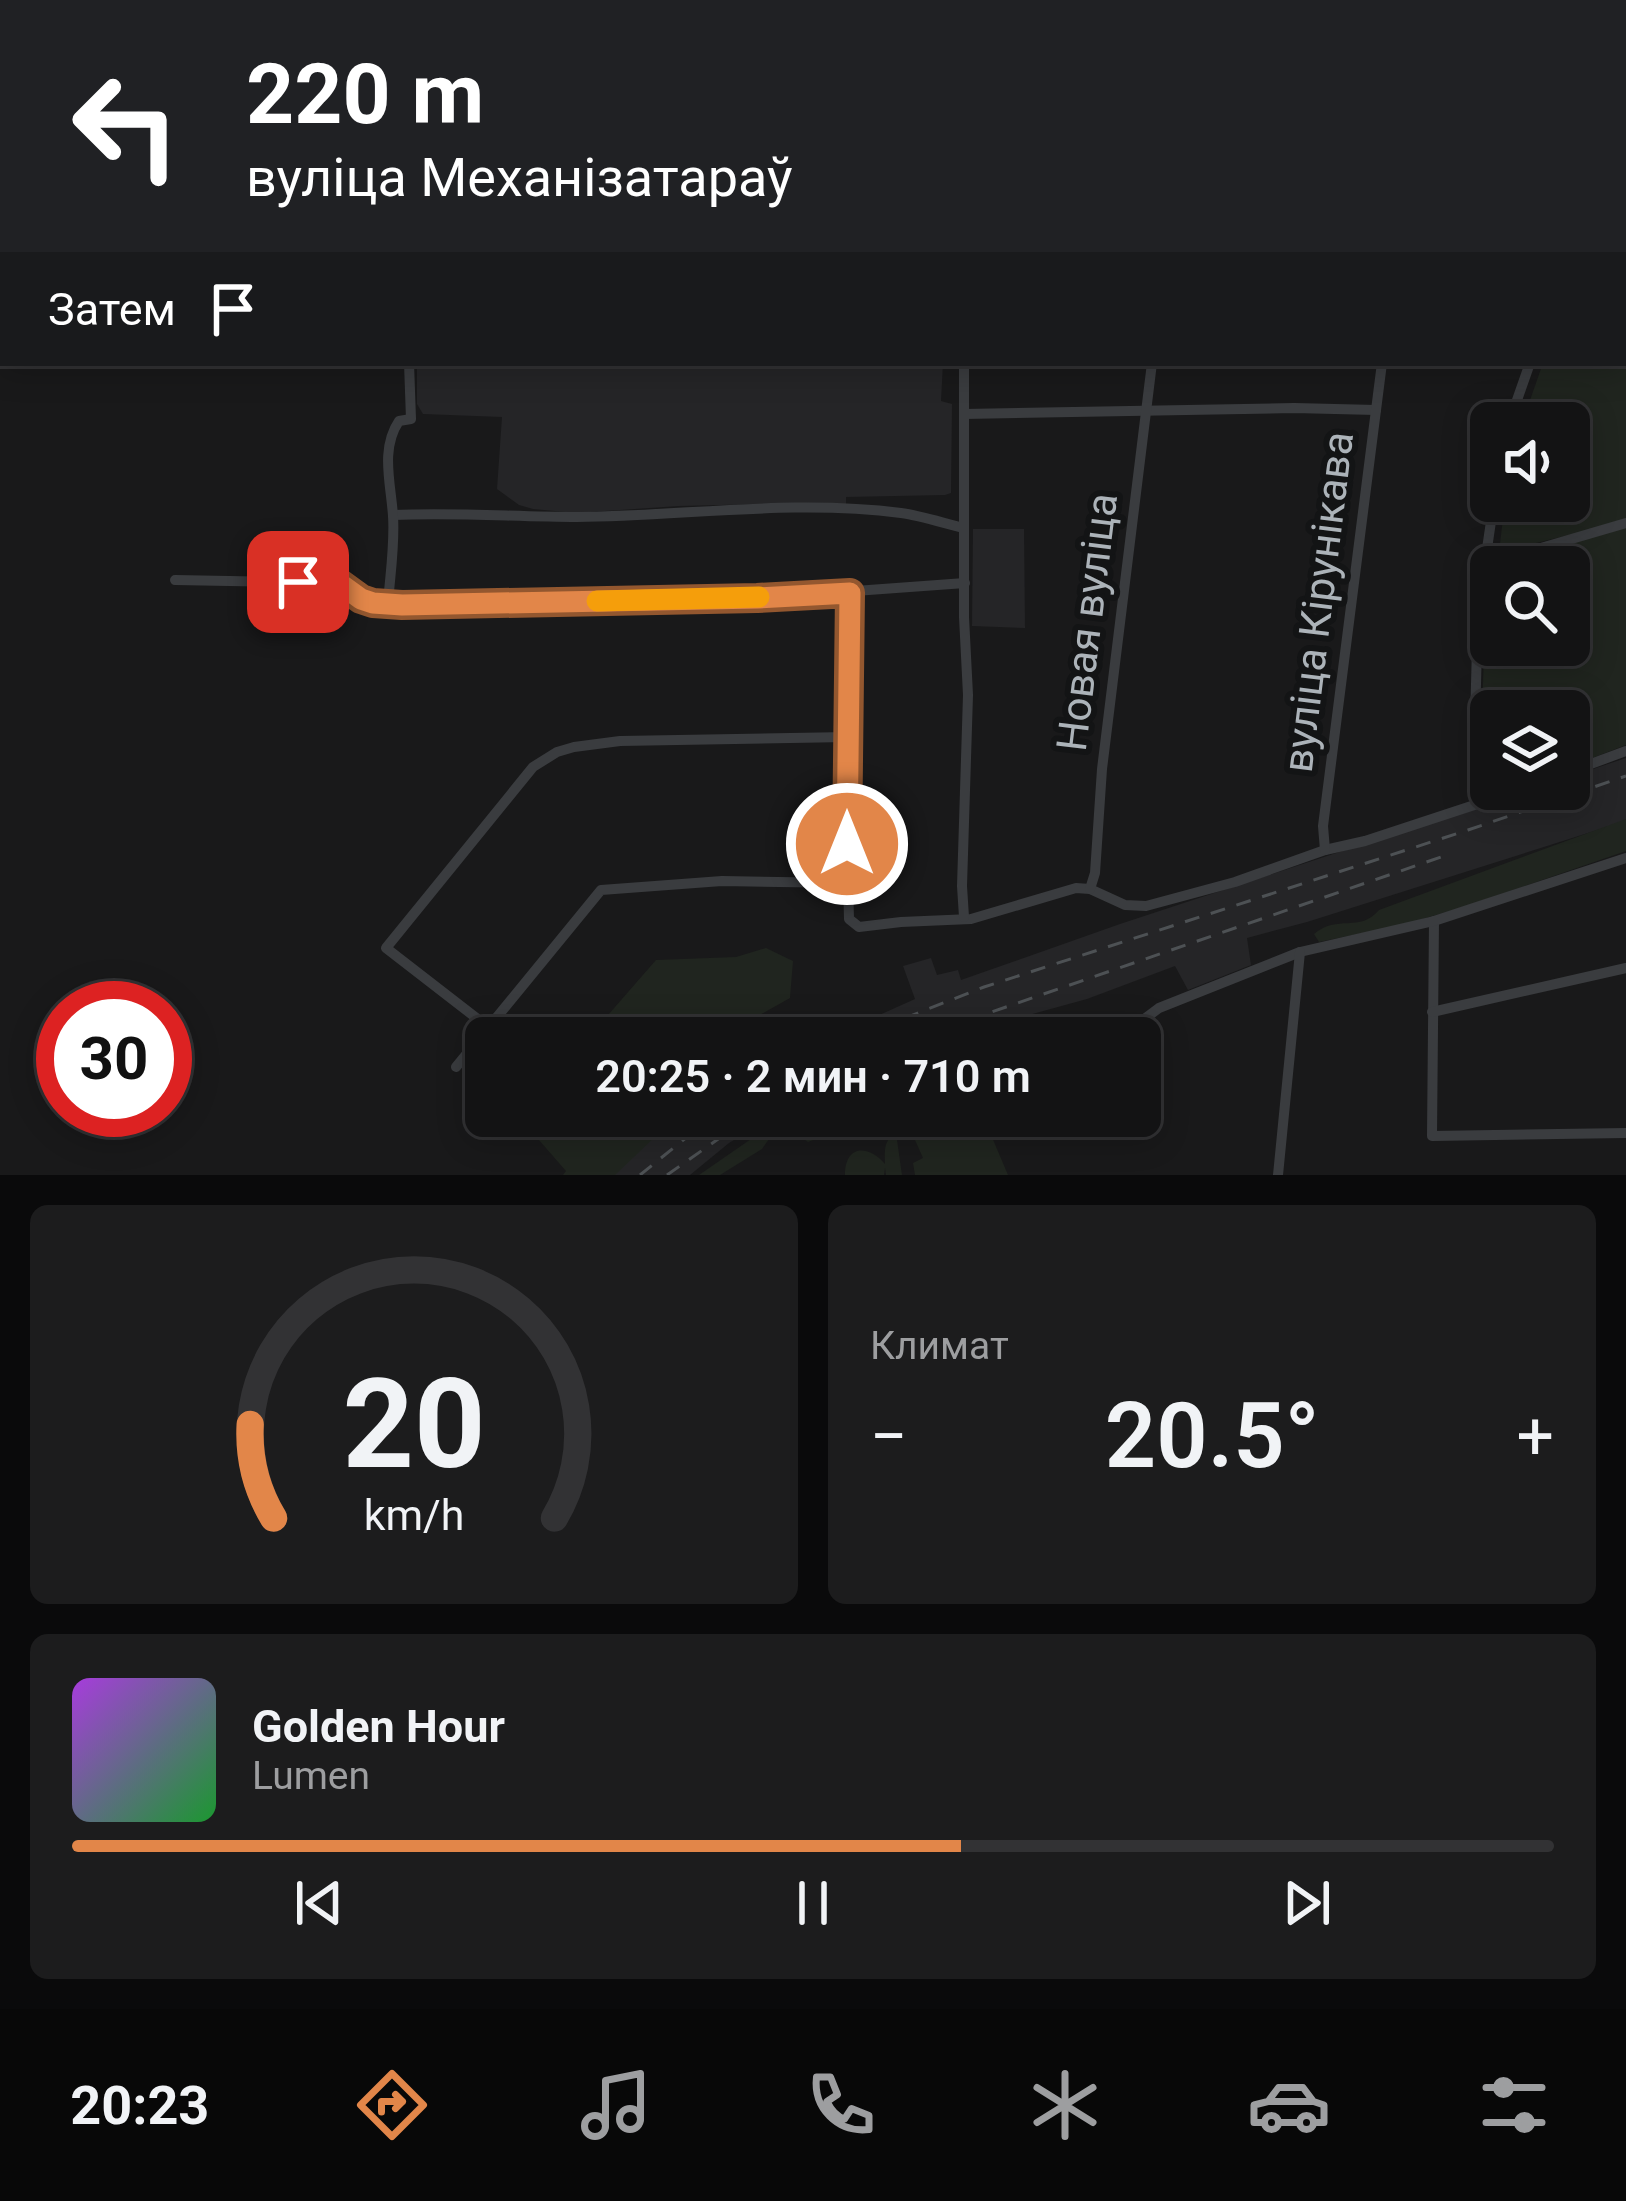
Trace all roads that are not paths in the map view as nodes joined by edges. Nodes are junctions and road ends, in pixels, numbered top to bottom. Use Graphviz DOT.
graph roads {
  1 [pos="409,366"];
  2 [pos="964,366"];
  3 [pos="1152,366"];
  4 [pos="1382,366"];
  5 [pos="1529,366"];
  6 [pos="1516,402"];
  7 [pos="1147,410"];
  8 [pos="1376,410"];
  9 [pos="964,414"];
  10 [pos="393,515"];
  11 [pos="1626,523"];
  12 [pos="964,527"];
  13 [pos="1547,546"];
  14 [pos="176,580"];
  15 [pos="965,583"];
  16 [pos="850,593"];
  17 [pos="388,604"];
  18 [pos="848,736"];
  19 [pos="1626,751"];
  20 [pos="1590,764"];
  21 [pos="1470,806"];
  22 [pos="1325,850"];
  23 [pos="1626,858"];
  24 [pos="848,883"];
  25 [pos="1090,889"];
  26 [pos="964,917"];
  27 [pos="1434,921"];
  28 [pos="1300,952"];
  29 [pos="1626,968"];
  30 [pos="1432,1012"];
  31 [pos="475,1017"];
  32 [pos="496,1017"];
  33 [pos="1149,1017"];
  34 [pos="465,1055"];
  35 [pos="455,1067"];
  36 [pos="1626,1133"];
  37 [pos="1278,1175"];
  1 -- 10 [label="street"];
  2 -- 9 [label="street"];
  3 -- 7 [label="street, Новая вуліца"];
  4 -- 8 [label="street, вуліца Кірунікава"];
  5 -- 6 [label="street"];
  7 -- 8 [label="street"];
  7 -- 9 [label="street"];
  7 -- 25 [label="street, Новая вуліца"];
  8 -- 22 [label="street, вуліца Кірунікава"];
  9 -- 12 [label="street"];
  10 -- 12 [label="street"];
  10 -- 17 [label="street"];
  11 -- 13 [label="street"];
  12 -- 15 [label="street"];
  14 -- 17 [label="street"];
  15 -- 16 [label="street"];
  15 -- 26 [label="street"];
  16 -- 17 [label="street"];
  16 -- 18 [label="street"];
  18 -- 24 [label="street"];
  18 -- 31 [label="street"];
  19 -- 20 [label="street"];
  21 -- 22 [label="street"];
  22 -- 25 [label="street"];
  23 -- 27 [label="street"];
  24 -- 26 [label="street"];
  24 -- 32 [label="street"];
  25 -- 26 [label="street"];
  27 -- 28 [label="street"];
  27 -- 30 [label="street"];
  28 -- 33 [label="street"];
  28 -- 37 [label="street"];
  29 -- 30 [label="street"];
  30 -- 36 [label="street"];
  34 -- 35 [label="street"];
}
